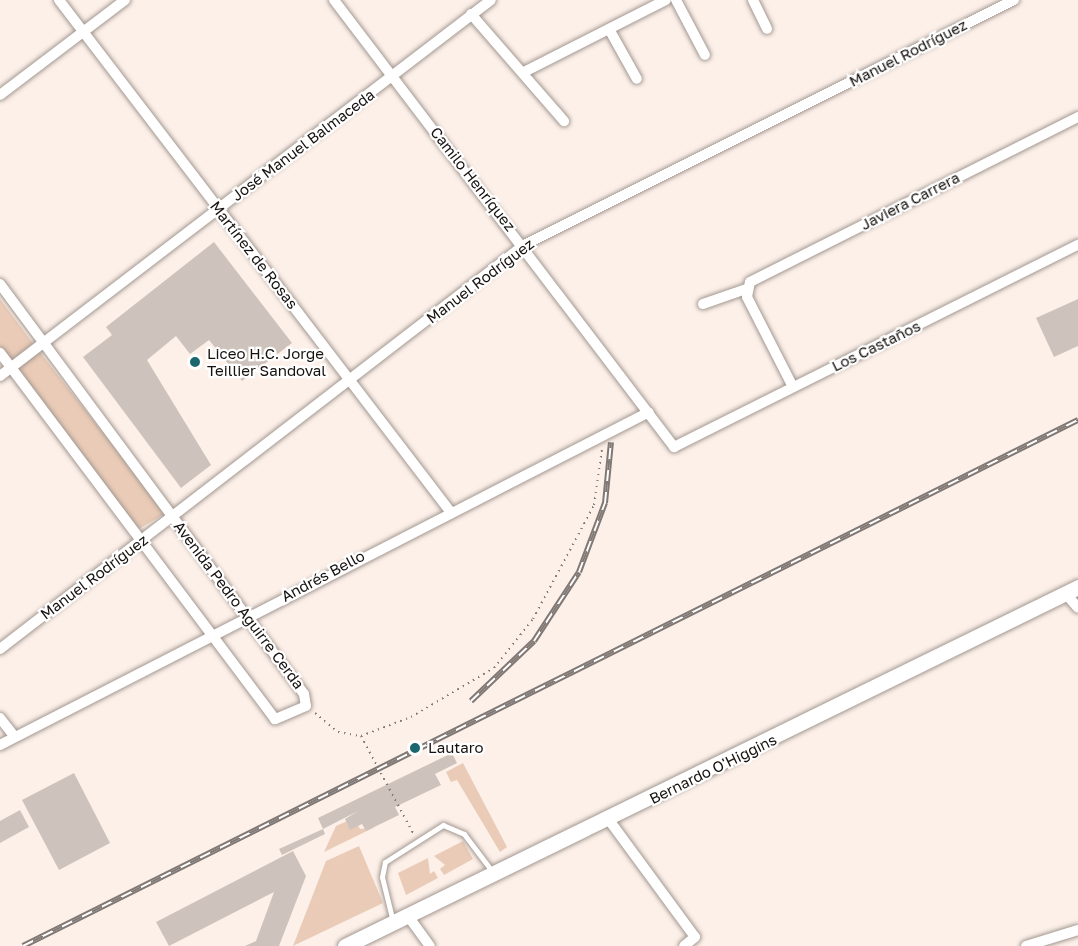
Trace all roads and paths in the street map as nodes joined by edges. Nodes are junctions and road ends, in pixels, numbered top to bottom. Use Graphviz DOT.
graph roads {
  1 [pos="59,0"];
  2 [pos="125,0"];
  3 [pos="334,0"];
  4 [pos="491,0"];
  5 [pos="666,0"];
  6 [pos="676,0"];
  7 [pos="753,0"];
  8 [pos="1014,0"];
  9 [pos="471,14"];
  10 [pos="767,28"];
  11 [pos="609,29"];
  12 [pos="84,31"];
  13 [pos="705,55"];
  14 [pos="524,72"];
  15 [pos="393,76"];
  16 [pos="637,79"];
  17 [pos="0,95"];
  18 [pos="1078,117"];
  19 [pos="564,121"];
  20 [pos="219,209"];
  21 [pos="524,245"];
  22 [pos="1078,245"];
  23 [pos="0,284"];
  24 [pos="746,289"];
  25 [pos="703,304"];
  26 [pos="43,343"];
  27 [pos="0,353"];
  28 [pos="11,368"];
  29 [pos="0,376"];
  30 [pos="350,380"];
  31 [pos="793,387"];
  32 [pos="648,412"];
  33 [pos="605,433"];
  34 [pos="674,447"];
  35 [pos="449,510"];
  36 [pos="172,516"];
  37 [pos="141,542"];
  38 [pos="1072,590"];
  39 [pos="1078,608"];
  40 [pos="247,615"];
  41 [pos="212,635"];
  42 [pos="0,649"];
  43 [pos="306,706"];
  44 [pos="0,718"];
  45 [pos="361,736"];
  46 [pos="15,737"];
  47 [pos="0,745"];
  48 [pos="609,820"];
  49 [pos="417,840"];
  50 [pos="495,875"];
  51 [pos="408,916"];
  52 [pos="393,923"];
  53 [pos="1078,930"];
  54 [pos="1046,943"];
  55 [pos="345,946"];
  56 [pos="430,946"];
  57 [pos="684,946"];
  58 [pos="1026,946"];
  1 -- 12 [label="street, Martínez de Rosas"];
  2 -- 12 [label="street"];
  3 -- 15 [label="street, Camilo Henríquez"];
  4 -- 9 [label="street, José Manuel Balmaceda"];
  5 -- 11 [label="street"];
  6 -- 13 [label="street"];
  7 -- 10 [label="street"];
  8 -- 21 [label="street, Manuel Rodríguez"];
  9 -- 14 [label="street"];
  9 -- 15 [label="street, José Manuel Balmaceda"];
  11 -- 14 [label="street"];
  11 -- 16 [label="street"];
  12 -- 17 [label="street"];
  12 -- 20 [label="street, Martínez de Rosas"];
  14 -- 19 [label="street"];
  15 -- 20 [label="street, José Manuel Balmaceda"];
  15 -- 21 [label="street, Camilo Henríquez"];
  18 -- 24 [label="street, Javiera Carrera"];
  20 -- 26 [label="street, José Manuel Balmaceda"];
  20 -- 30 [label="street, Martínez de Rosas"];
  21 -- 30 [label="street, Manuel Rodríguez"];
  21 -- 32 [label="street, Camilo Henríquez"];
  22 -- 31 [label="street, Los Castaños"];
  23 -- 26 [label="street, Avenida Pedro Aguirre Cerda"];
  24 -- 25 [label="street, Javiera Carrera"];
  24 -- 31 [label="street"];
  26 -- 28 [label="street, José Manuel Balmaceda"];
  26 -- 36 [label="street, Avenida Pedro Aguirre Cerda"];
  27 -- 28 [label="street, Avenida Pedro Aguirre Cerda"];
  28 -- 29 [label="street, José Manuel Balmaceda"];
  28 -- 37 [label="street, Avenida Pedro Aguirre Cerda"];
  30 -- 35 [label="street, Martínez de Rosas"];
  30 -- 36 [label="street, Manuel Rodríguez"];
  31 -- 34 [label="street, Los Castaños"];
  32 -- 33 [label="street, Andrés Bello"];
  32 -- 34 [label="street, Camilo Henríquez"];
  33 -- 35 [label="street, Andrés Bello"];
  33 -- 45 [label="path"];
  35 -- 40 [label="street, Andrés Bello"];
  36 -- 37 [label="street, Manuel Rodríguez"];
  36 -- 40 [label="street, Avenida Pedro Aguirre Cerda"];
  37 -- 41 [label="street, Avenida Pedro Aguirre Cerda"];
  37 -- 42 [label="street, Manuel Rodríguez"];
  38 -- 39 [label="street"];
  38 -- 48 [label="main road, Bernardo O'Higgins"];
  40 -- 41 [label="street, Andrés Bello"];
  40 -- 43 [label="street, Avenida Pedro Aguirre Cerda"];
  41 -- 43 [label="street, Avenida Pedro Aguirre Cerda"];
  41 -- 46 [label="street, Andrés Bello"];
  43 -- 45 [label="path"];
  44 -- 46 [label="street"];
  45 -- 49 [label="path"];
  46 -- 47 [label="street, Andrés Bello"];
  48 -- 50 [label="main road, Bernardo O'Higgins"];
  48 -- 57 [label="street"];
  49 -- 50 [label="lane"];
  49 -- 52 [label="lane"];
  50 -- 51 [label="main road, Bernardo O'Higgins"];
  51 -- 52 [label="main road, Bernardo O'Higgins"];
  51 -- 56 [label="street"];
  52 -- 55 [label="main road, Bernardo O'Higgins"];
  53 -- 54 [label="street"];
  54 -- 58 [label="street"];
}
